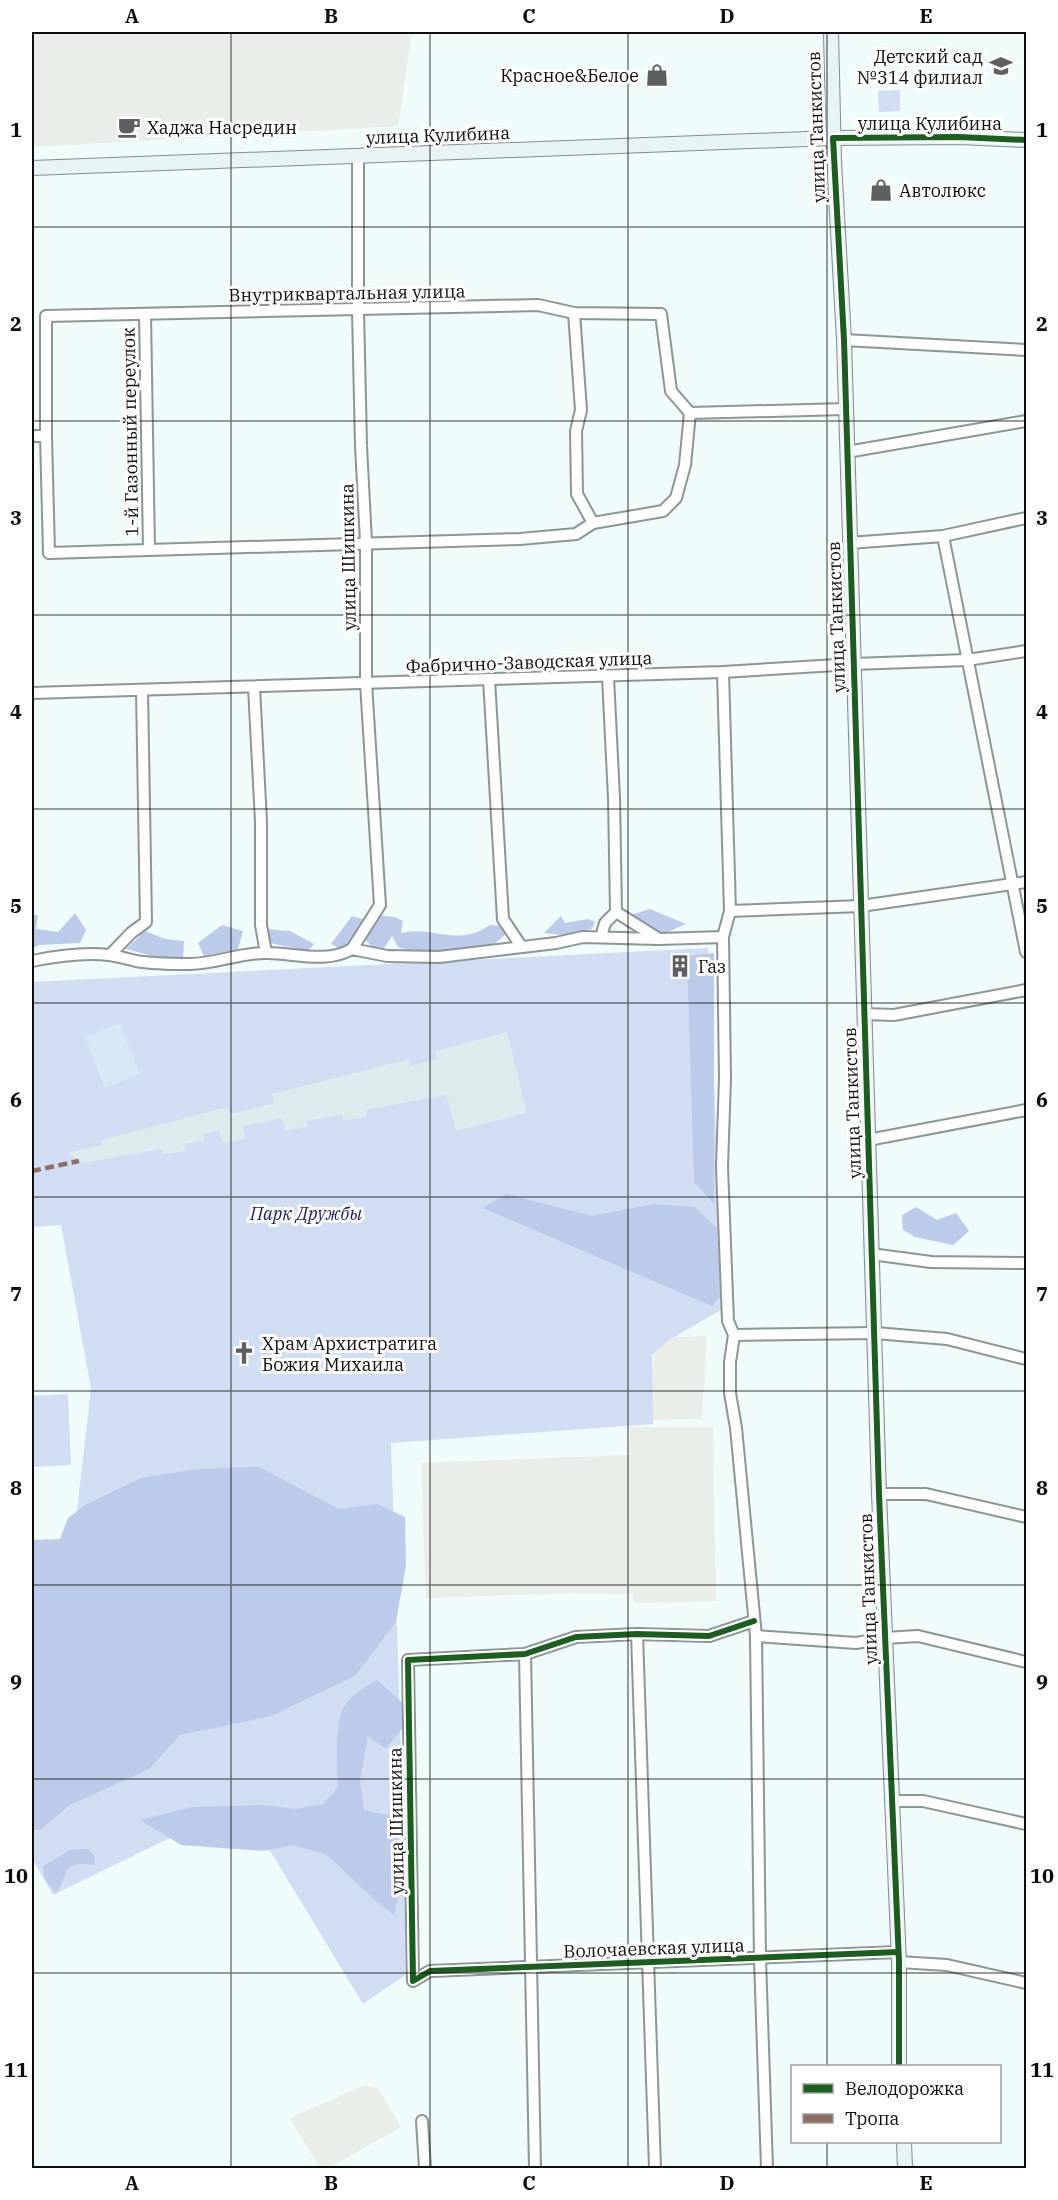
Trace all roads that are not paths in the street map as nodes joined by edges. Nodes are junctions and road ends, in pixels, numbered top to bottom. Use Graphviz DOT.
graph roads {
  1 [pos="831,32"];
  2 [pos="833,138"];
  3 [pos="1026,140"];
  4 [pos="358,156"];
  5 [pos="32,168"];
  6 [pos="358,310"];
  7 [pos="574,313"];
  8 [pos="145,314"];
  9 [pos="844,340"];
  10 [pos="1026,350"];
  11 [pos="846,409"];
  12 [pos="690,413"];
  13 [pos="1026,421"];
  14 [pos="32,436"];
  15 [pos="46,436"];
  16 [pos="847,452"];
  17 [pos="1026,518"];
  18 [pos="593,523"];
  19 [pos="943,536"];
  20 [pos="366,542"];
  21 [pos="849,543"];
  22 [pos="149,549"];
  23 [pos="1026,651"];
  24 [pos="967,660"];
  25 [pos="853,664"];
  26 [pos="723,672"];
  27 [pos="608,677"];
  28 [pos="489,680"];
  29 [pos="366,683"];
  30 [pos="254,687"];
  31 [pos="142,690"];
  32 [pos="32,693"];
  33 [pos="1026,882"];
  34 [pos="1014,885"];
  35 [pos="861,906"];
  36 [pos="730,911"];
  37 [pos="616,912"];
  38 [pos="601,937"];
  39 [pos="723,937"];
  40 [pos="659,939"];
  41 [pos="521,946"];
  42 [pos="352,948"];
  43 [pos="1026,952"];
  44 [pos="266,953"];
  45 [pos="110,955"];
  46 [pos="32,961"];
  47 [pos="1026,990"];
  48 [pos="864,1014"];
  49 [pos="1026,1110"];
  50 [pos="868,1140"];
  51 [pos="872,1254"];
  52 [pos="1026,1263"];
  53 [pos="875,1333"];
  54 [pos="734,1335"];
  55 [pos="1026,1359"];
  56 [pos="879,1494"];
  57 [pos="1026,1517"];
  58 [pos="754,1621"];
  59 [pos="637,1634"];
  60 [pos="756,1636"];
  61 [pos="885,1638"];
  62 [pos="525,1654"];
  63 [pos="1026,1662"];
  64 [pos="891,1802"];
  65 [pos="1026,1824"];
  66 [pos="899,1957"];
  67 [pos="760,1959"];
  68 [pos="647,1963"];
  69 [pos="531,1968"];
  70 [pos="413,1981"];
  71 [pos="1026,1983"];
  72 [pos="899,2065"];
  73 [pos="422,2121"];
  74 [pos="904,2143"];
  75 [pos="425,2169"];
  76 [pos="535,2169"];
  77 [pos="655,2169"];
  78 [pos="767,2169"];
  79 [pos="905,2169"];
  1 -- 2 [label="street, улица Танкистов"];
  2 -- 3 [label="street, улица Кулибина"];
  2 -- 4 [label="street, улица Кулибина"];
  2 -- 9 [label="street, улица Танкистов"];
  4 -- 5 [label="street, улица Кулибина"];
  4 -- 6 [label="street, улица Шишкина"];
  6 -- 7 [label="street, Внутриквартальная улица"];
  6 -- 8 [label="street, Внутриквартальная улица"];
  6 -- 20 [label="street, улица Шишкина"];
  7 -- 12 [label="street, Внутриквартальная улица"];
  7 -- 18 [label="street"];
  8 -- 15 [label="street, Внутриквартальная улица"];
  8 -- 22 [label="street, 1-й Газонный переулок"];
  9 -- 10 [label="street"];
  9 -- 11 [label="street, улица Танкистов"];
  11 -- 12 [label="street"];
  11 -- 16 [label="street, улица Танкистов"];
  12 -- 18 [label="street, Внутриквартальная улица"];
  13 -- 16 [label="street"];
  14 -- 15 [label="street"];
  15 -- 22 [label="street, Внутриквартальная улица"];
  16 -- 21 [label="street, улица Танкистов"];
  17 -- 19 [label="street"];
  18 -- 20 [label="street, Внутриквартальная улица"];
  19 -- 21 [label="street"];
  19 -- 24 [label="street"];
  20 -- 22 [label="street, Внутриквартальная улица"];
  20 -- 29 [label="street, улица Шишкина"];
  21 -- 25 [label="street, улица Танкистов"];
  23 -- 24 [label="street, Фабрично-Заводская улица"];
  24 -- 25 [label="street, Фабрично-Заводская улица"];
  24 -- 34 [label="street"];
  25 -- 26 [label="street, Фабрично-Заводская улица"];
  25 -- 35 [label="street, улица Танкистов"];
  26 -- 27 [label="street, Фабрично-Заводская улица"];
  26 -- 36 [label="street"];
  27 -- 28 [label="street, Фабрично-Заводская улица"];
  27 -- 37 [label="street"];
  28 -- 29 [label="street, Фабрично-Заводская улица"];
  28 -- 41 [label="street"];
  29 -- 30 [label="street, Фабрично-Заводская улица"];
  29 -- 42 [label="street, улица Шишкина"];
  30 -- 31 [label="street, Фабрично-Заводская улица"];
  30 -- 44 [label="street"];
  31 -- 32 [label="street, Фабрично-Заводская улица"];
  31 -- 45 [label="street"];
  33 -- 34 [label="street"];
  34 -- 35 [label="street"];
  34 -- 43 [label="street"];
  35 -- 36 [label="street"];
  35 -- 48 [label="street, улица Танкистов"];
  36 -- 39 [label="street"];
  37 -- 38 [label="street"];
  37 -- 40 [label="street"];
  38 -- 40 [label="street"];
  38 -- 41 [label="street"];
  39 -- 40 [label="street"];
  39 -- 54 [label="street"];
  41 -- 42 [label="street"];
  42 -- 44 [label="street"];
  44 -- 45 [label="street"];
  45 -- 46 [label="street"];
  47 -- 48 [label="street, улица Танкистов"];
  48 -- 50 [label="street, улица Танкистов"];
  49 -- 50 [label="street"];
  50 -- 51 [label="street, улица Танкистов"];
  51 -- 52 [label="street"];
  51 -- 53 [label="street, улица Танкистов"];
  53 -- 54 [label="street"];
  53 -- 55 [label="street"];
  53 -- 56 [label="street, улица Танкистов"];
  54 -- 58 [label="street"];
  56 -- 57 [label="street"];
  56 -- 61 [label="street, улица Танкистов"];
  58 -- 59 [label="street"];
  58 -- 60 [label="street"];
  59 -- 62 [label="street"];
  59 -- 68 [label="street"];
  60 -- 61 [label="street"];
  60 -- 67 [label="street"];
  61 -- 63 [label="street"];
  61 -- 64 [label="street, улица Танкистов"];
  62 -- 69 [label="street"];
  62 -- 70 [label="street, улица Шишкина"];
  64 -- 65 [label="street"];
  64 -- 66 [label="street, улица Танкистов"];
  66 -- 67 [label="street, Волочаевская улица"];
  66 -- 71 [label="street, Волочаевская улица"];
  66 -- 72 [label="street, улица Танкистов"];
  67 -- 68 [label="street, Волочаевская улица"];
  67 -- 78 [label="street"];
  68 -- 69 [label="street, Волочаевская улица"];
  68 -- 77 [label="street"];
  69 -- 70 [label="street, Волочаевская улица"];
  69 -- 76 [label="street"];
  73 -- 75 [label="street"];
  74 -- 79 [label="street"];
}
